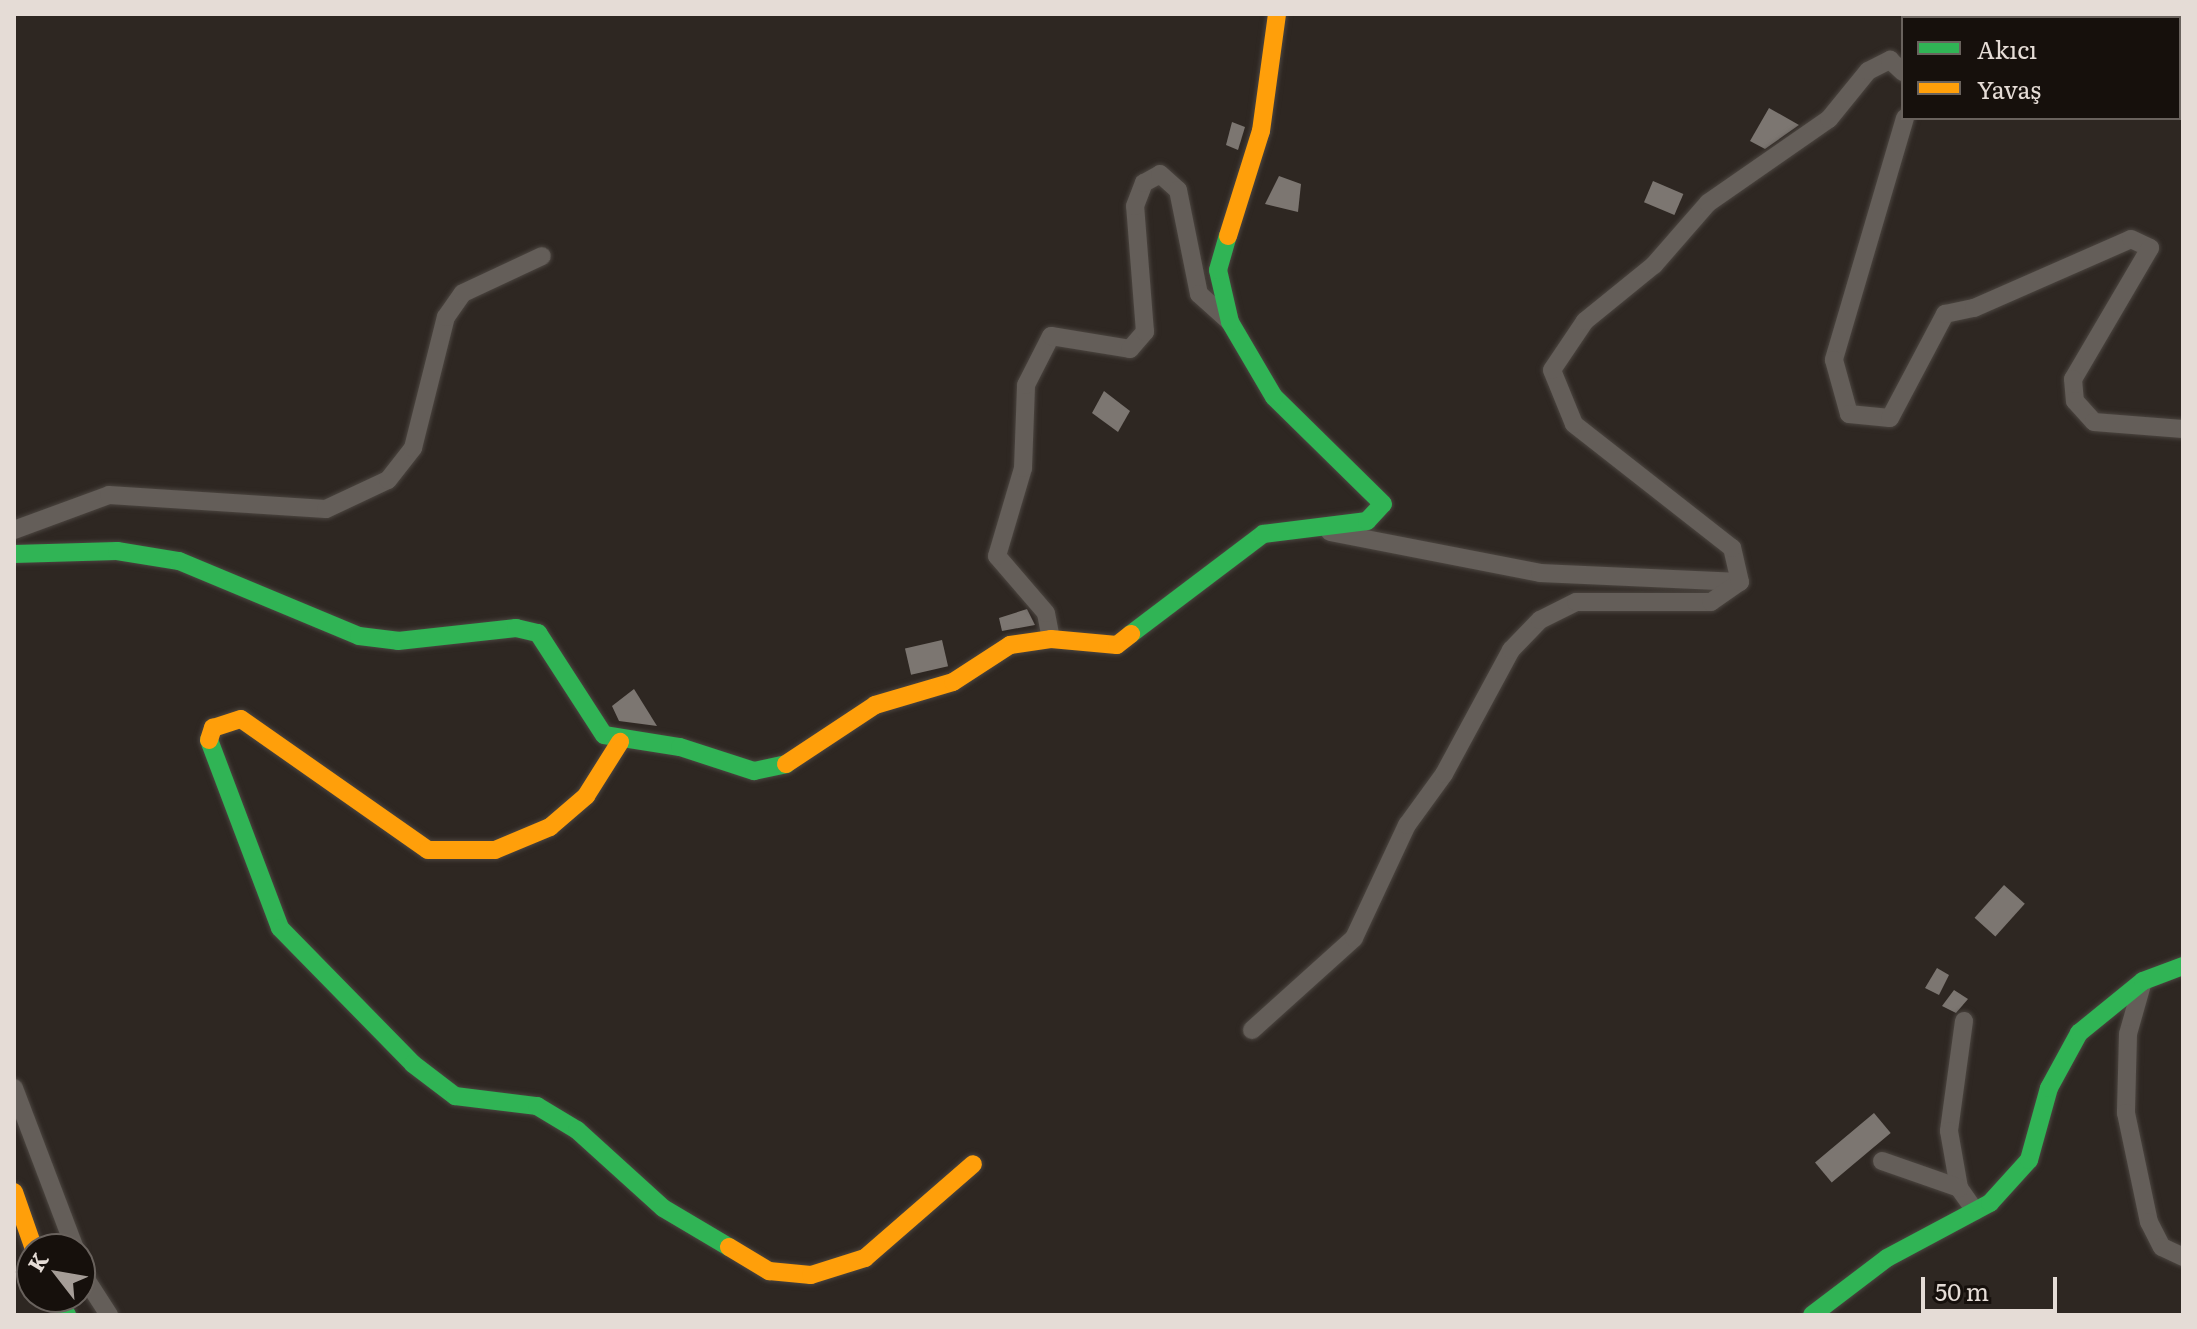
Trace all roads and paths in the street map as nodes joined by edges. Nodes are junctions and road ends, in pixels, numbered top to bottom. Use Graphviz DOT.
graph roads {
  1 [pos="1277,14"];
  2 [pos="1901,70"];
  3 [pos="1904,120"];
  4 [pos="542,256"];
  5 [pos="1230,322"];
  6 [pos="2183,429"];
  7 [pos="1303,527"];
  8 [pos="14,530"];
  9 [pos="14,554"];
  10 [pos="1740,582"];
  11 [pos="1051,639"];
  12 [pos="620,742"];
  13 [pos="2183,966"];
  14 [pos="2143,981"];
  15 [pos="1964,1021"];
  16 [pos="1252,1030"];
  17 [pos="14,1088"];
  18 [pos="1882,1161"];
  19 [pos="973,1164"];
  20 [pos="1959,1188"];
  21 [pos="14,1192"];
  22 [pos="1975,1211"];
  23 [pos="28,1233"];
  24 [pos="69,1233"];
  25 [pos="2183,1257"];
  26 [pos="96,1295"];
  27 [pos="109,1315"];
  28 [pos="1812,1315"];
  1 -- 5 [label="street"];
  2 -- 10 [label="street"];
  3 -- 6 [label="street"];
  4 -- 8 [label="street"];
  5 -- 7 [label="street"];
  5 -- 11 [label="street"];
  7 -- 10 [label="street"];
  7 -- 11 [label="street"];
  9 -- 12 [label="street"];
  10 -- 16 [label="street"];
  11 -- 12 [label="street"];
  12 -- 19 [label="street"];
  13 -- 14 [label="street"];
  14 -- 22 [label="street"];
  14 -- 25 [label="street"];
  15 -- 20 [label="street"];
  17 -- 24 [label="street"];
  18 -- 20 [label="street"];
  20 -- 22 [label="street"];
  21 -- 23 [label="street"];
  22 -- 28 [label="street"];
  26 -- 27 [label="street"];
}
